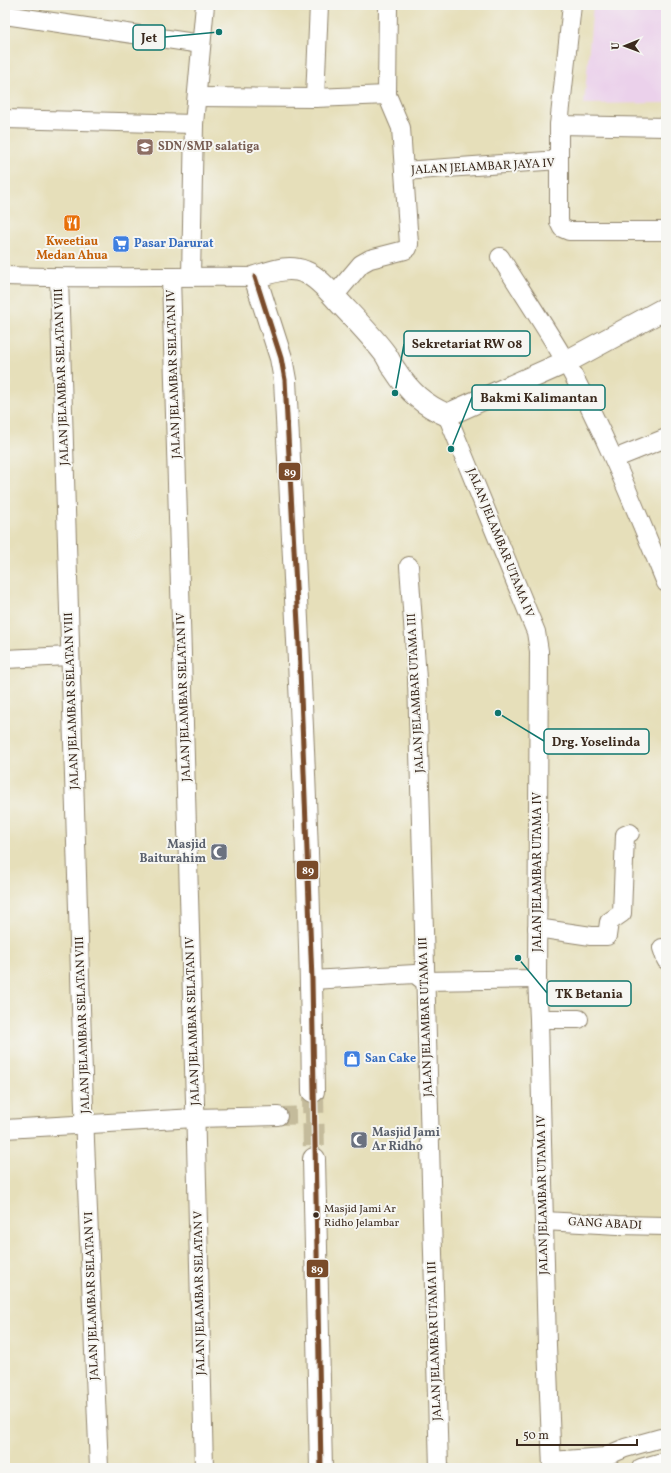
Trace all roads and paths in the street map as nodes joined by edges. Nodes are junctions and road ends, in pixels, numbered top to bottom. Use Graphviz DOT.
graph roads {
  1 [pos="205,5"];
  2 [pos="319,5"];
  3 [pos="388,5"];
  4 [pos="572,5"];
  5 [pos="5,15"];
  6 [pos="201,44"];
  7 [pos="387,96"];
  8 [pos="197,97"];
  9 [pos="315,98"];
  10 [pos="5,119"];
  11 [pos="194,124"];
  12 [pos="559,124"];
  13 [pos="666,127"];
  14 [pos="559,160"];
  15 [pos="404,171"];
  16 [pos="666,231"];
  17 [pos="500,257"];
  18 [pos="5,276"];
  19 [pos="191,276"];
  20 [pos="171,277"];
  21 [pos="255,277"];
  22 [pos="59,278"];
  23 [pos="334,296"];
  24 [pos="666,308"];
  25 [pos="566,362"];
  26 [pos="447,415"];
  27 [pos="666,438"];
  28 [pos="614,459"];
  29 [pos="409,566"];
  30 [pos="666,583"];
  31 [pos="70,656"];
  32 [pos="5,659"];
  33 [pos="630,833"];
  34 [pos="537,928"];
  35 [pos="536,979"];
  36 [pos="312,980"];
  37 [pos="424,981"];
  38 [pos="539,1019"];
  39 [pos="579,1019"];
  40 [pos="313,1091"];
  41 [pos="278,1116"];
  42 [pos="195,1118"];
  43 [pos="86,1125"];
  44 [pos="5,1129"];
  45 [pos="314,1159"];
  46 [pos="544,1221"];
  47 [pos="666,1226"];
  48 [pos="661,1438"];
  49 [pos="666,1461"];
  50 [pos="552,1464"];
  51 [pos="99,1468"];
  52 [pos="204,1468"];
  53 [pos="321,1468"];
  54 [pos="439,1468"];
  55 [pos="641,1468"];
  1 -- 6 [label="street"];
  2 -- 9 [label="street"];
  3 -- 7 [label="street"];
  4 -- 12 [label="street"];
  5 -- 6 [label="street"];
  6 -- 8 [label="street"];
  7 -- 9 [label="street"];
  7 -- 15 [label="street"];
  8 -- 9 [label="street"];
  8 -- 11 [label="street"];
  10 -- 11 [label="street"];
  11 -- 19 [label="street"];
  12 -- 13 [label="street"];
  12 -- 14 [label="street"];
  14 -- 15 [label="street, JALAN JELAMBAR JAYA IV"];
  14 -- 16 [label="street, JALAN JELAMBAR JAYA IV"];
  15 -- 23 [label="street"];
  17 -- 25 [label="street"];
  18 -- 22 [label="street"];
  19 -- 20 [label="street"];
  19 -- 21 [label="street"];
  20 -- 22 [label="street"];
  20 -- 42 [label="street, JALAN JELAMBAR SELATAN IV"];
  21 -- 23 [label="street"];
  21 -- 36 [label="street"];
  22 -- 31 [label="street, JALAN JELAMBAR SELATAN VIII"];
  23 -- 26 [label="street"];
  24 -- 25 [label="street"];
  25 -- 26 [label="street"];
  25 -- 28 [label="street"];
  26 -- 34 [label="street, JALAN JELAMBAR UTAMA IV"];
  27 -- 28 [label="street"];
  28 -- 30 [label="street"];
  29 -- 37 [label="street, JALAN JELAMBAR UTAMA III"];
  31 -- 32 [label="street"];
  31 -- 43 [label="street, JALAN JELAMBAR SELATAN VIII"];
  33 -- 34 [label="street"];
  34 -- 35 [label="street, JALAN JELAMBAR UTAMA IV"];
  35 -- 37 [label="street"];
  35 -- 38 [label="street, JALAN JELAMBAR UTAMA IV"];
  36 -- 37 [label="street"];
  36 -- 40 [label="street"];
  37 -- 54 [label="street, JALAN JELAMBAR UTAMA III"];
  38 -- 39 [label="street"];
  38 -- 46 [label="street, JALAN JELAMBAR UTAMA IV"];
  41 -- 42 [label="street"];
  42 -- 43 [label="street"];
  42 -- 52 [label="street, JALAN JELAMBAR SELATAN V"];
  43 -- 44 [label="street"];
  43 -- 51 [label="street, JALAN JELAMBAR SELATAN VI"];
  45 -- 53 [label="street"];
  46 -- 47 [label="street, GANG ABADI"];
  46 -- 50 [label="street, JALAN JELAMBAR UTAMA IV"];
  48 -- 50 [label="street"];
  49 -- 55 [label="street"];
}
